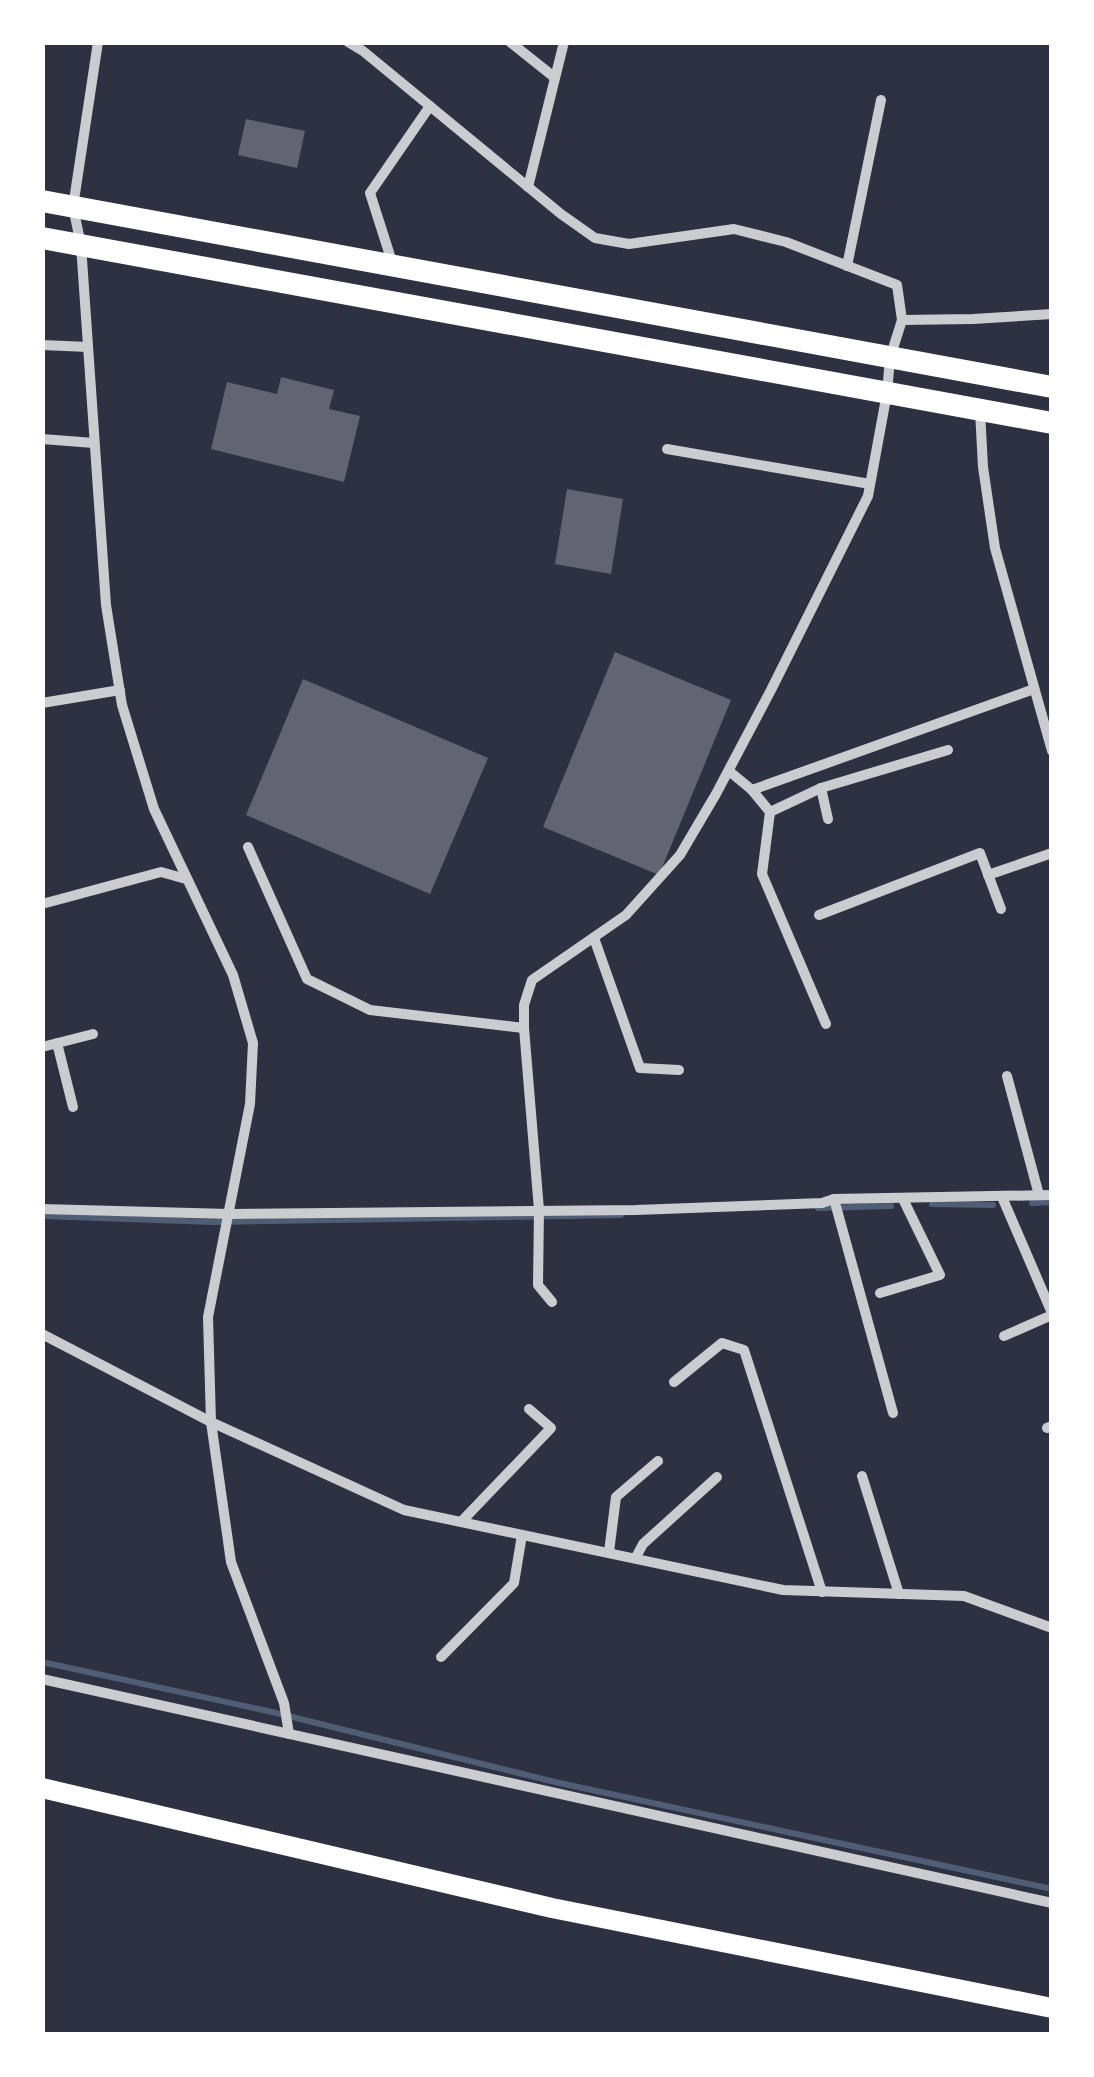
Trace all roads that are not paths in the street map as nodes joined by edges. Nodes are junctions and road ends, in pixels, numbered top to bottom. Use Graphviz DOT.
graph roads {
  1 [pos="98,42"];
  2 [pos="348,42"];
  3 [pos="510,42"];
  4 [pos="564,42"];
  5 [pos="554,77"];
  6 [pos="881,100"];
  7 [pos="430,106"];
  8 [pos="528,187"];
  9 [pos="42,201"];
  10 [pos="73,206"];
  11 [pos="42,238"];
  12 [pos="81,245"];
  13 [pos="394,266"];
  14 [pos="847,266"];
  15 [pos="1052,314"];
  16 [pos="902,320"];
  17 [pos="42,345"];
  18 [pos="88,347"];
  19 [pos="890,358"];
  20 [pos="1052,387"];
  21 [pos="887,393"];
  22 [pos="980,410"];
  23 [pos="1052,423"];
  24 [pos="42,438"];
  25 [pos="94,443"];
  26 [pos="668,449"];
  27 [pos="870,484"];
  28 [pos="1034,688"];
  29 [pos="120,690"];
  30 [pos="42,703"];
  31 [pos="948,750"];
  32 [pos="1052,751"];
  33 [pos="728,771"];
  34 [pos="821,788"];
  35 [pos="752,790"];
  36 [pos="770,812"];
  37 [pos="828,818"];
  38 [pos="248,847"];
  39 [pos="1052,853"];
  40 [pos="988,875"];
  41 [pos="186,878"];
  42 [pos="42,904"];
  43 [pos="1001,909"];
  44 [pos="819,915"];
  45 [pos="594,938"];
  46 [pos="826,1024"];
  47 [pos="524,1028"];
  48 [pos="94,1034"];
  49 [pos="57,1043"];
  50 [pos="42,1047"];
  51 [pos="678,1070"];
  52 [pos="1007,1076"];
  53 [pos="73,1107"];
  54 [pos="1046,1195"];
  55 [pos="1002,1197"];
  56 [pos="904,1198"];
  57 [pos="836,1205"];
  58 [pos="42,1209"];
  59 [pos="539,1216"];
  60 [pos="228,1219"];
  61 [pos="880,1293"];
  62 [pos="552,1302"];
  63 [pos="1052,1314"];
  64 [pos="42,1334"];
  65 [pos="1004,1336"];
  66 [pos="674,1382"];
  67 [pos="529,1408"];
  68 [pos="892,1413"];
  69 [pos="211,1422"];
  70 [pos="658,1462"];
  71 [pos="862,1476"];
  72 [pos="716,1477"];
  73 [pos="461,1522"];
  74 [pos="522,1535"];
  75 [pos="609,1552"];
  76 [pos="636,1557"];
  77 [pos="822,1592"];
  78 [pos="899,1594"];
  79 [pos="1052,1628"];
  80 [pos="440,1657"];
  81 [pos="42,1679"];
  82 [pos="289,1729"];
  83 [pos="42,1788"];
  84 [pos="1052,1903"];
  85 [pos="1052,2008"];
  1 -- 10 [label="street"];
  2 -- 7 [label="street"];
  3 -- 5 [label="street"];
  4 -- 5 [label="street"];
  5 -- 8 [label="street"];
  6 -- 14 [label="street"];
  7 -- 8 [label="street"];
  7 -- 13 [label="street"];
  8 -- 14 [label="street"];
  9 -- 10 [label="main road"];
  10 -- 12 [label="street"];
  10 -- 13 [label="main road"];
  11 -- 12 [label="main road"];
  12 -- 18 [label="street"];
  12 -- 21 [label="main road"];
  13 -- 19 [label="main road"];
  14 -- 16 [label="street"];
  15 -- 16 [label="street"];
  16 -- 19 [label="street"];
  17 -- 18 [label="street"];
  18 -- 25 [label="street"];
  19 -- 20 [label="main road"];
  19 -- 21 [label="street"];
  21 -- 22 [label="main road"];
  21 -- 27 [label="street"];
  22 -- 23 [label="main road"];
  22 -- 28 [label="street"];
  24 -- 25 [label="street"];
  25 -- 29 [label="street"];
  26 -- 27 [label="street"];
  27 -- 33 [label="street"];
  28 -- 32 [label="street"];
  28 -- 35 [label="street"];
  29 -- 30 [label="street"];
  29 -- 41 [label="street"];
  31 -- 34 [label="street"];
  33 -- 35 [label="street"];
  33 -- 45 [label="street"];
  34 -- 36 [label="street"];
  34 -- 37 [label="street"];
  35 -- 36 [label="street"];
  36 -- 46 [label="street"];
  38 -- 47 [label="street"];
  39 -- 40 [label="street"];
  40 -- 43 [label="street"];
  40 -- 44 [label="street"];
  41 -- 42 [label="street"];
  41 -- 60 [label="street"];
  45 -- 47 [label="street"];
  45 -- 51 [label="street"];
  47 -- 59 [label="street"];
  48 -- 49 [label="street"];
  49 -- 50 [label="street"];
  49 -- 53 [label="street"];
  52 -- 54 [label="street"];
  54 -- 55 [label="street"];
  55 -- 56 [label="street"];
  55 -- 63 [label="street"];
  56 -- 57 [label="street"];
  56 -- 61 [label="street"];
  57 -- 59 [label="street"];
  57 -- 68 [label="street"];
  58 -- 60 [label="street"];
  59 -- 60 [label="street"];
  59 -- 62 [label="street"];
  60 -- 69 [label="street"];
  63 -- 65 [label="street"];
  64 -- 69 [label="street"];
  66 -- 77 [label="street"];
  67 -- 73 [label="street"];
  69 -- 73 [label="street"];
  69 -- 82 [label="street"];
  70 -- 75 [label="street"];
  71 -- 78 [label="street"];
  72 -- 76 [label="street"];
  73 -- 74 [label="street"];
  74 -- 75 [label="street"];
  74 -- 80 [label="street"];
  75 -- 76 [label="street"];
  76 -- 77 [label="street"];
  77 -- 78 [label="street"];
  78 -- 79 [label="street"];
  81 -- 82 [label="street"];
  82 -- 84 [label="street"];
  83 -- 85 [label="main road"];
}
